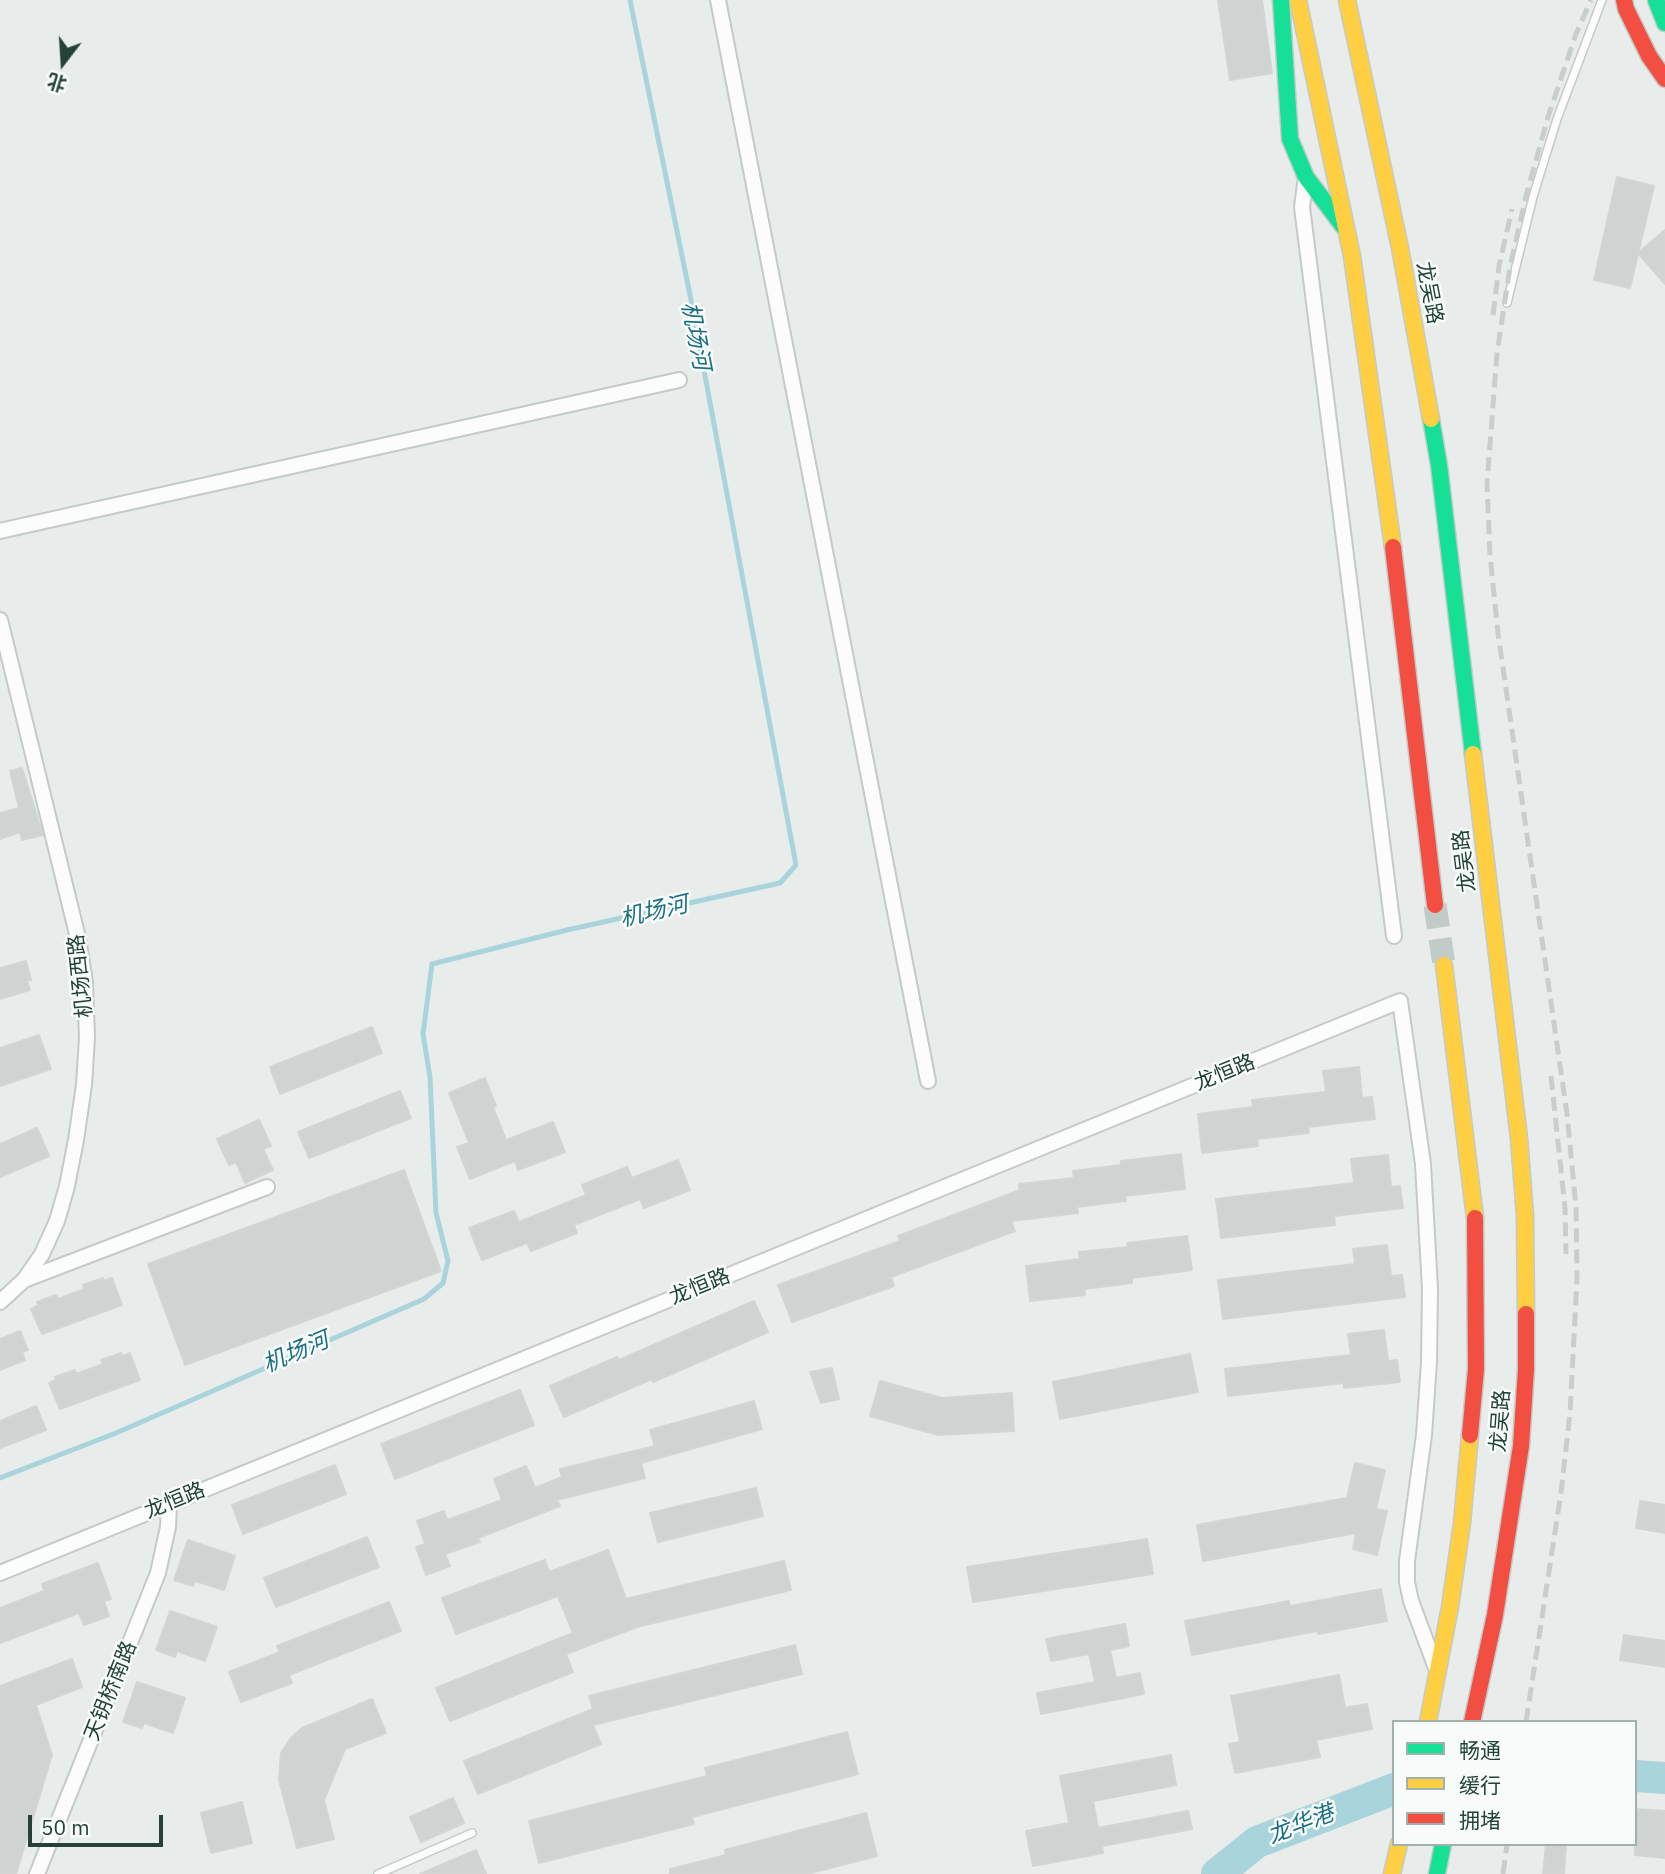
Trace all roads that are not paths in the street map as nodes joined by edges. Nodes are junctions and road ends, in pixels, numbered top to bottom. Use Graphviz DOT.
graph roads {
  1 [pos="718,0"];
  2 [pos="1281,0"];
  3 [pos="1298,0"];
  4 [pos="1347,0"];
  5 [pos="1602,0"];
  6 [pos="1624,0"];
  7 [pos="1656,0"];
  8 [pos="1665,23"];
  9 [pos="1665,79"];
  10 [pos="1306,177"];
  11 [pos="1348,233"];
  12 [pos="1507,303"];
  13 [pos="679,380"];
  14 [pos="0,531"];
  15 [pos="0,620"];
  16 [pos="1435,905"];
  17 [pos="1394,936"];
  18 [pos="1444,965"];
  19 [pos="928,1081"];
  20 [pos="267,1187"];
  21 [pos="24,1280"];
  22 [pos="0,1302"];
  23 [pos="169,1504"];
  24 [pos="0,1573"];
  25 [pos="1437,1672"];
  26 [pos="1429,1717"];
  27 [pos="1472,1720"];
  28 [pos="472,1833"];
  29 [pos="1399,1846"];
  30 [pos="1443,1846"];
  31 [pos="37,1874"];
  32 [pos="378,1874"];
  33 [pos="1392,1874"];
  34 [pos="1437,1874"];
  1 -- 19 [label="street"];
  2 -- 10 [label="main road"];
  3 -- 11 [label="main road, 龙吴路"];
  4 -- 27 [label="main road, 龙吴路"];
  5 -- 12 [label="lane"];
  6 -- 9 [label="main road"];
  7 -- 8 [label="main road"];
  10 -- 11 [label="main road"];
  10 -- 17 [label="street"];
  11 -- 16 [label="main road, 龙吴路"];
  13 -- 14 [label="street"];
  15 -- 21 [label="street, 机场西路"];
  18 -- 25 [label="main road, 龙吴路"];
  20 -- 21 [label="street"];
  21 -- 22 [label="street, 机场西路"];
  23 -- 24 [label="street, 龙恒路"];
  23 -- 25 [label="street, 龙恒路"];
  23 -- 31 [label="street, 天钥桥南路"];
  25 -- 26 [label="main road, 龙吴路"];
  28 -- 32 [label="lane"];
  29 -- 33 [label="main road"];
  30 -- 34 [label="main road"];
}
